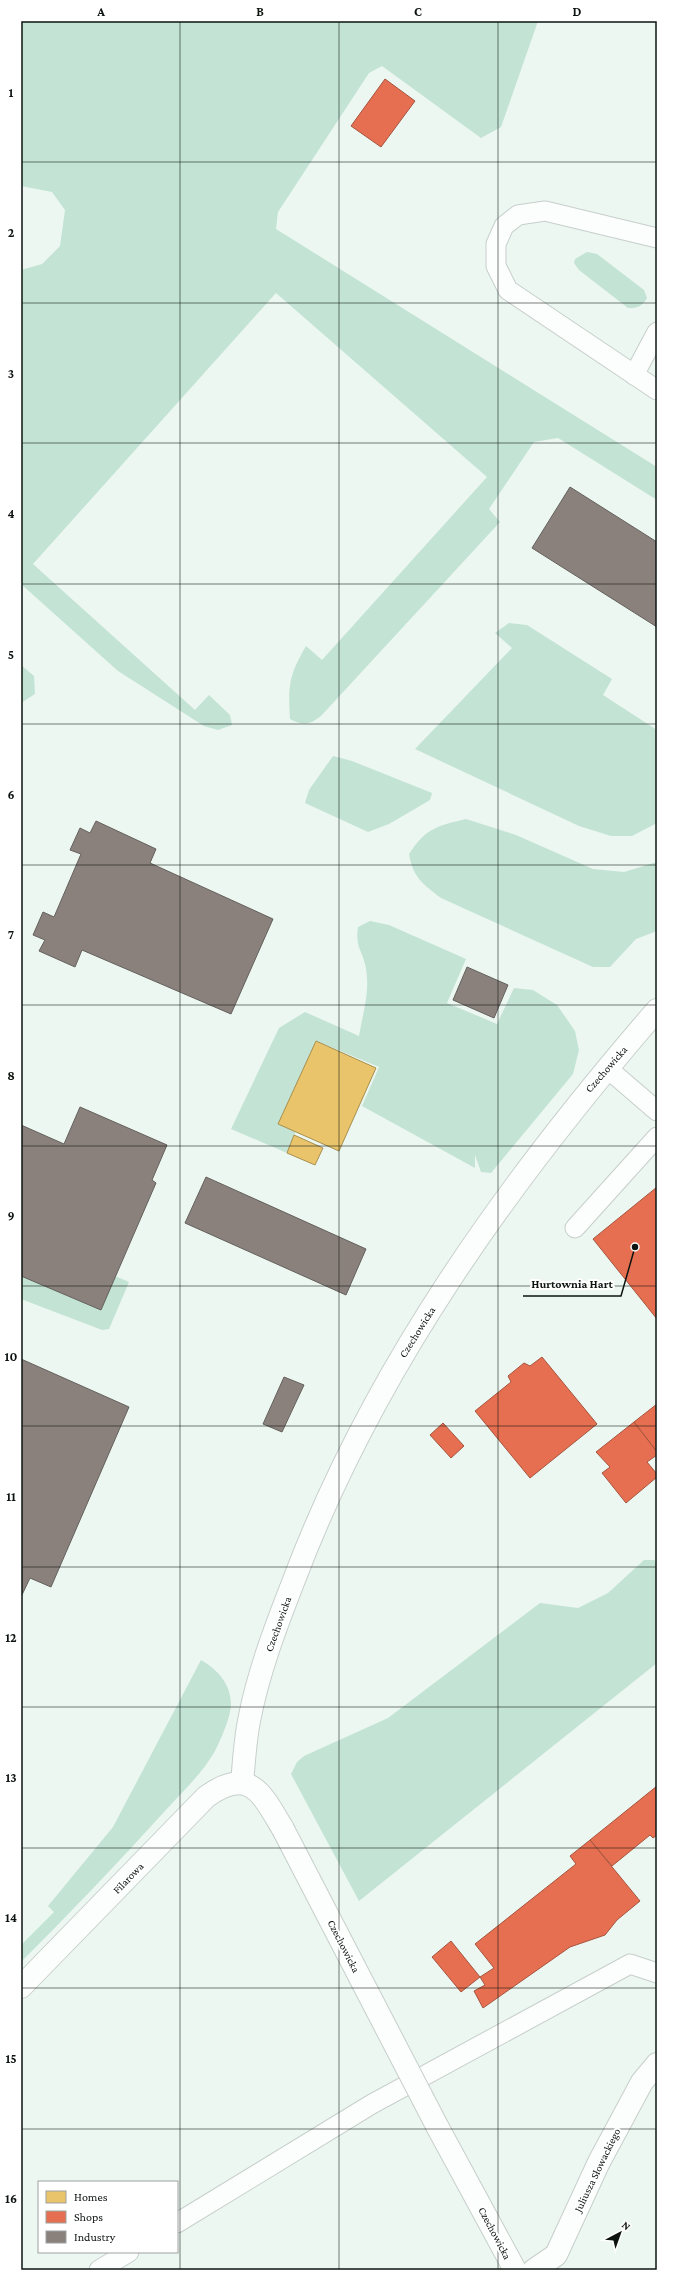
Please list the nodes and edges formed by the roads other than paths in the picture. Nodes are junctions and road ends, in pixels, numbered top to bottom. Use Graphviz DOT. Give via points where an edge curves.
graph roads {
  1 [pos="657,238"];
  2 [pos="657,332"];
  3 [pos="634,375"];
  4 [pos="657,390"];
  5 [pos="657,1010"];
  6 [pos="607,1068"];
  7 [pos="657,1111"];
  8 [pos="657,1137"];
  9 [pos="575,1228"];
  10 [pos="242,1783"];
  11 [pos="657,1973"];
  12 [pos="21,1987"];
  13 [pos="657,2064"];
  14 [pos="178,2222"];
  15 [pos="127,2253"];
  16 [pos="99,2270"];
  17 [pos="515,2270"];
  18 [pos="534,2270"];
  1 -- 3 [label="lane" via="545,211 518,215 504,226 496,244 496,266 508,290"];
  2 -- 3 [label="lane"];
  3 -- 4 [label="lane"];
  5 -- 6 [label="street, Czechowicka"];
  6 -- 7 [label="lane"];
  6 -- 10 [label="street, Czechowicka" via="583,1096 474,1244 409,1345 364,1424 312,1533 274,1633 249,1720"];
  8 -- 9 [label="lane"];
  10 -- 12 [label="street, Filarowa" via="220,1787 206,1797"];
  10 -- 17 [label="street, Czechowicka, bridge" via="261,1794 283,1830"];
  11 -- 14 [label="lane" via="630,1964 372,2104"];
  13 -- 18 [label="street, Juliusza Słowackiego" via="642,2082 599,2162 556,2255"];
  15 -- 16 [label="lane"];
}
